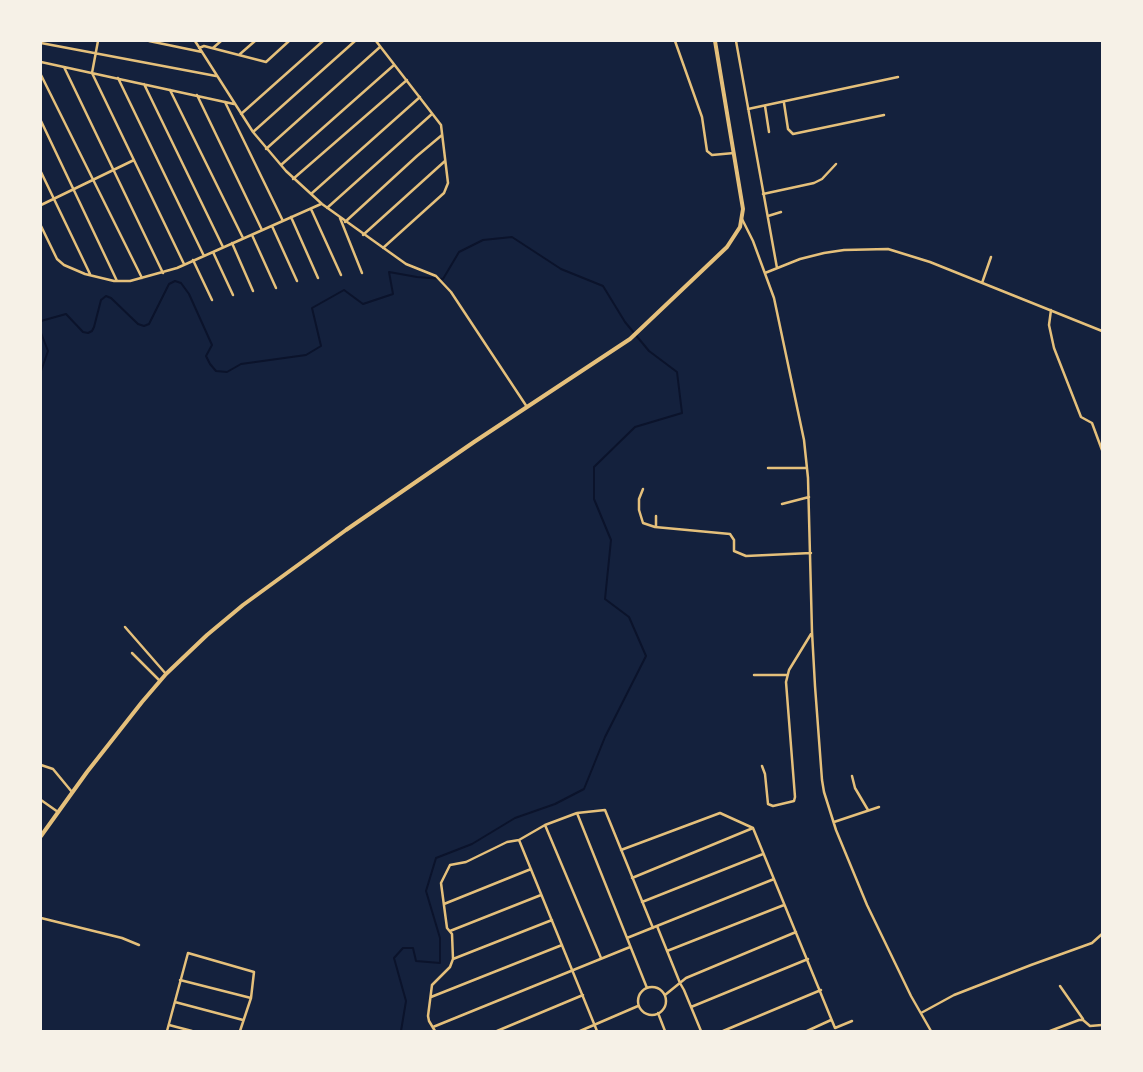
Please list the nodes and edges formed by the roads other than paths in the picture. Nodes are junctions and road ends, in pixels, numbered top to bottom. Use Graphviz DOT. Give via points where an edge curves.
graph roads {
  1 [pos="98,41"];
  2 [pos="149,41"];
  3 [pos="195,41"];
  4 [pos="221,41"];
  5 [pos="255,41"];
  6 [pos="289,41"];
  7 [pos="323,41"];
  8 [pos="355,41"];
  9 [pos="376,41"];
  10 [pos="675,41"];
  11 [pos="716,41"];
  12 [pos="736,41"];
  13 [pos="41,42"];
  14 [pos="380,47"];
  15 [pos="199,48"];
  16 [pos="213,48"];
  17 [pos="202,52"];
  18 [pos="96,53"];
  19 [pos="240,54"];
  20 [pos="41,62"];
  21 [pos="394,65"];
  22 [pos="64,67"];
  23 [pos="92,73"];
  24 [pos="41,75"];
  25 [pos="216,76"];
  26 [pos="898,77"];
  27 [pos="118,78"];
  28 [pos="407,80"];
  29 [pos="144,84"];
  30 [pos="170,90"];
  31 [pos="197,96"];
  32 [pos="420,97"];
  33 [pos="225,102"];
  34 [pos="784,102"];
  35 [pos="234,104"];
  36 [pos="765,106"];
  37 [pos="748,109"];
  38 [pos="241,114"];
  39 [pos="433,114"];
  40 [pos="884,115"];
  41 [pos="41,122"];
  42 [pos="253,132"];
  43 [pos="770,132"];
  44 [pos="442,135"];
  45 [pos="266,149"];
  46 [pos="735,153"];
  47 [pos="134,160"];
  48 [pos="445,160"];
  49 [pos="836,164"];
  50 [pos="280,166"];
  51 [pos="114,170"];
  52 [pos="41,172"];
  53 [pos="294,179"];
  54 [pos="93,180"];
  55 [pos="74,189"];
  56 [pos="311,194"];
  57 [pos="763,194"];
  58 [pos="54,199"];
  59 [pos="322,204"];
  60 [pos="41,205"];
  61 [pos="327,208"];
  62 [pos="311,209"];
  63 [pos="781,212"];
  64 [pos="768,216"];
  65 [pos="339,217"];
  66 [pos="291,218"];
  67 [pos="742,218"];
  68 [pos="283,221"];
  69 [pos="346,222"];
  70 [pos="41,226"];
  71 [pos="272,226"];
  72 [pos="262,230"];
  73 [pos="363,234"];
  74 [pos="252,235"];
  75 [pos="243,238"];
  76 [pos="232,244"];
  77 [pos="223,248"];
  78 [pos="382,248"];
  79 [pos="213,252"];
  80 [pos="204,256"];
  81 [pos="990,257"];
  82 [pos="194,260"];
  83 [pos="184,264"];
  84 [pos="777,268"];
  85 [pos="163,273"];
  86 [pos="362,273"];
  87 [pos="765,273"];
  88 [pos="90,275"];
  89 [pos="341,275"];
  90 [pos="142,278"];
  91 [pos="318,278"];
  92 [pos="117,282"];
  93 [pos="297,282"];
  94 [pos="982,283"];
  95 [pos="276,288"];
  96 [pos="254,291"];
  97 [pos="233,295"];
  98 [pos="212,300"];
  99 [pos="1051,310"];
  100 [pos="1102,331"];
  101 [pos="528,407"];
  102 [pos="1102,450"];
  103 [pos="768,468"];
  104 [pos="807,468"];
  105 [pos="643,490"];
  106 [pos="809,497"];
  107 [pos="782,504"];
  108 [pos="656,516"];
  109 [pos="656,527"];
  110 [pos="811,554"];
  111 [pos="125,627"];
  112 [pos="812,632"];
  113 [pos="132,653"];
  114 [pos="166,674"];
  115 [pos="754,675"];
  116 [pos="787,675"];
  117 [pos="160,681"];
  118 [pos="41,765"];
  119 [pos="762,766"];
  120 [pos="852,776"];
  121 [pos="72,792"];
  122 [pos="41,800"];
  123 [pos="879,807"];
  124 [pos="868,810"];
  125 [pos="58,812"];
  126 [pos="577,813"];
  127 [pos="834,822"];
  128 [pos="545,825"];
  129 [pos="753,828"];
  130 [pos="41,836"];
  131 [pos="518,840"];
  132 [pos="621,850"];
  133 [pos="764,854"];
  134 [pos="531,869"];
  135 [pos="632,878"];
  136 [pos="774,879"];
  137 [pos="541,895"];
  138 [pos="642,902"];
  139 [pos="444,904"];
  140 [pos="785,904"];
  141 [pos="41,918"];
  142 [pos="552,920"];
  143 [pos="657,926"];
  144 [pos="653,928"];
  145 [pos="450,932"];
  146 [pos="796,932"];
  147 [pos="1102,934"];
  148 [pos="627,938"];
  149 [pos="139,945"];
  150 [pos="562,945"];
  151 [pos="630,947"];
  152 [pos="667,951"];
  153 [pos="602,958"];
  154 [pos="453,959"];
  155 [pos="808,960"];
  156 [pos="572,970"];
  157 [pos="180,980"];
  158 [pos="680,983"];
  159 [pos="1060,986"];
  160 [pos="648,988"];
  161 [pos="821,990"];
  162 [pos="583,995"];
  163 [pos="665,995"];
  164 [pos="431,997"];
  165 [pos="251,998"];
  166 [pos="175,1002"];
  167 [pos="639,1006"];
  168 [pos="691,1007"];
  169 [pos="921,1013"];
  170 [pos="658,1014"];
  171 [pos="243,1020"];
  172 [pos="832,1020"];
  173 [pos="1083,1020"];
  174 [pos="852,1021"];
  175 [pos="595,1024"];
  176 [pos="1102,1024"];
  177 [pos="169,1025"];
  178 [pos="1090,1026"];
  179 [pos="433,1027"];
  180 [pos="168,1031"];
  181 [pos="192,1031"];
  182 [pos="240,1031"];
  183 [pos="435,1031"];
  184 [pos="497,1031"];
  185 [pos="580,1031"];
  186 [pos="598,1031"];
  187 [pos="665,1031"];
  188 [pos="701,1031"];
  189 [pos="723,1031"];
  190 [pos="807,1031"];
  191 [pos="931,1031"];
  192 [pos="1050,1031"];
  193 [pos="1093,1031"];
  1 -- 18 [label="street"];
  2 -- 17 [label="street"];
  3 -- 15 [label="street"];
  4 -- 16 [label="street"];
  5 -- 19 [label="street"];
  6 -- 19 [label="street" via="266,62"];
  7 -- 38 [label="street"];
  8 -- 42 [label="street"];
  9 -- 14 [label="street"];
  10 -- 46 [label="street" via="702,117 707,150 712,155"];
  11 -- 46 [label="street"];
  12 -- 37 [label="street"];
  13 -- 18 [label="street"];
  14 -- 21 [label="street"];
  14 -- 45 [label="street"];
  15 -- 16 [label="street"];
  15 -- 17 [label="street"];
  16 -- 19 [label="street"];
  17 -- 25 [label="street"];
  18 -- 23 [label="street"];
  18 -- 25 [label="street"];
  20 -- 22 [label="street"];
  21 -- 28 [label="street"];
  21 -- 50 [label="street"];
  22 -- 23 [label="street"];
  22 -- 51 [label="street"];
  23 -- 27 [label="street"];
  23 -- 47 [label="street"];
  24 -- 54 [label="street"];
  25 -- 35 [label="street"];
  26 -- 34 [label="street"];
  27 -- 29 [label="street"];
  27 -- 80 [label="street"];
  28 -- 32 [label="street"];
  28 -- 53 [label="street"];
  29 -- 30 [label="street"];
  29 -- 77 [label="street"];
  30 -- 31 [label="street"];
  30 -- 75 [label="street"];
  31 -- 33 [label="street"];
  31 -- 72 [label="street"];
  32 -- 39 [label="street"];
  32 -- 56 [label="street"];
  33 -- 35 [label="street"];
  33 -- 68 [label="street"];
  34 -- 36 [label="street"];
  34 -- 40 [label="street" via="788,129 793,134"];
  35 -- 38 [label="street"];
  36 -- 37 [label="street"];
  36 -- 43 [label="street"];
  37 -- 57 [label="street"];
  38 -- 42 [label="street"];
  39 -- 44 [label="street" via="441,125"];
  39 -- 61 [label="street"];
  41 -- 55 [label="street"];
  42 -- 45 [label="street"];
  44 -- 48 [label="street"];
  44 -- 69 [label="street"];
  45 -- 50 [label="street"];
  46 -- 67 [label="street"];
  47 -- 51 [label="street"];
  47 -- 83 [label="street"];
  48 -- 73 [label="street"];
  48 -- 78 [label="street" via="448,183 444,193"];
  49 -- 57 [label="street" via="814,183"];
  50 -- 53 [label="street"];
  51 -- 54 [label="street"];
  51 -- 85 [label="street"];
  52 -- 58 [label="street"];
  53 -- 56 [label="street"];
  54 -- 55 [label="street"];
  54 -- 90 [label="street"];
  55 -- 58 [label="street"];
  55 -- 92 [label="street"];
  56 -- 59 [label="street"];
  57 -- 64 [label="street"];
  58 -- 60 [label="street"];
  58 -- 88 [label="street"];
  59 -- 61 [label="street"];
  59 -- 62 [label="street"];
  61 -- 65 [label="street"];
  62 -- 66 [label="street"];
  62 -- 89 [label="street"];
  63 -- 64 [label="street"];
  64 -- 84 [label="street"];
  65 -- 69 [label="street"];
  65 -- 86 [label="street"];
  66 -- 68 [label="street"];
  66 -- 91 [label="street"];
  67 -- 87 [label="street"];
  67 -- 101 [label="street" via="727,247 630,339"];
  68 -- 71 [label="street"];
  69 -- 73 [label="street"];
  70 -- 88 [label="street" via="57,259 71,269"];
  71 -- 72 [label="street"];
  71 -- 93 [label="street"];
  72 -- 74 [label="street"];
  73 -- 78 [label="street"];
  74 -- 75 [label="street"];
  74 -- 95 [label="street"];
  75 -- 76 [label="street"];
  76 -- 77 [label="street"];
  76 -- 96 [label="street"];
  77 -- 79 [label="street"];
  78 -- 101 [label="street" via="406,264 436,276 451,292"];
  79 -- 80 [label="street"];
  79 -- 97 [label="street"];
  80 -- 82 [label="street"];
  81 -- 94 [label="street"];
  82 -- 83 [label="street"];
  82 -- 98 [label="street"];
  83 -- 85 [label="street"];
  84 -- 87 [label="street"];
  84 -- 94 [label="street" via="824,253 888,249"];
  85 -- 90 [label="street"];
  87 -- 104 [label="street" via="781,327"];
  88 -- 92 [label="street"];
  90 -- 92 [label="street"];
  94 -- 99 [label="street"];
  99 -- 100 [label="street"];
  99 -- 102 [label="street" via="1049,325 1054,348 1081,417 1092,423"];
  101 -- 114 [label="street" via="346,530 243,605"];
  103 -- 104 [label="street"];
  104 -- 106 [label="street"];
  105 -- 109 [label="street" via="639,499 641,520"];
  106 -- 107 [label="street"];
  106 -- 110 [label="street"];
  108 -- 109 [label="street"];
  109 -- 110 [label="street" via="730,534 734,540 734,551 746,556"];
  110 -- 112 [label="street"];
  111 -- 114 [label="street"];
  112 -- 116 [label="street"];
  112 -- 127 [label="street" via="822,780"];
  113 -- 117 [label="street"];
  114 -- 117 [label="street"];
  115 -- 116 [label="street"];
  116 -- 119 [label="street" via="794,802 768,804"];
  117 -- 121 [label="street"];
  118 -- 121 [label="street" via="53,768"];
  120 -- 124 [label="street"];
  121 -- 125 [label="street"];
  122 -- 125 [label="street"];
  123 -- 124 [label="street"];
  124 -- 127 [label="street"];
  125 -- 130 [label="street"];
  126 -- 128 [label="street"];
  126 -- 132 [label="street" via="605,810"];
  126 -- 148 [label="street"];
  127 -- 169 [label="street" via="878,930"];
  128 -- 131 [label="street"];
  128 -- 153 [label="street"];
  129 -- 132 [label="street" via="720,813"];
  129 -- 133 [label="street"];
  129 -- 135 [label="street"];
  131 -- 134 [label="street"];
  131 -- 139 [label="street" via="466,862 450,865 441,883"];
  132 -- 135 [label="street"];
  133 -- 136 [label="street"];
  133 -- 138 [label="street"];
  134 -- 137 [label="street"];
  134 -- 139 [label="street"];
  135 -- 138 [label="street"];
  136 -- 140 [label="street"];
  136 -- 143 [label="street"];
  137 -- 142 [label="street"];
  137 -- 145 [label="street"];
  138 -- 144 [label="street"];
  139 -- 145 [label="street"];
  140 -- 146 [label="street"];
  140 -- 152 [label="street"];
  141 -- 149 [label="street" via="116,936"];
  142 -- 150 [label="street"];
  142 -- 154 [label="street"];
  143 -- 144 [label="street"];
  143 -- 152 [label="street"];
  144 -- 148 [label="street"];
  145 -- 154 [label="street"];
  146 -- 155 [label="street"];
  146 -- 158 [label="street"];
  147 -- 169 [label="street" via="1092,943 954,995"];
  148 -- 151 [label="street"];
  150 -- 156 [label="street"];
  150 -- 164 [label="street"];
  151 -- 153 [label="street"];
  151 -- 160 [label="street"];
  152 -- 158 [label="street"];
  153 -- 156 [label="street"];
  154 -- 164 [label="street" via="450,967 432,986"];
  155 -- 161 [label="street"];
  155 -- 168 [label="street"];
  156 -- 162 [label="street"];
  156 -- 179 [label="street"];
  157 -- 165 [label="street"];
  157 -- 165 [label="street" via="187,954 190,954 254,972"];
  157 -- 166 [label="street"];
  158 -- 163 [label="street"];
  158 -- 168 [label="street"];
  159 -- 173 [label="street"];
  160 -- 163 [label="street" via="659,989"];
  160 -- 167 [label="street" via="639,995"];
  161 -- 172 [label="street"];
  161 -- 189 [label="street"];
  162 -- 175 [label="street"];
  162 -- 184 [label="street"];
  163 -- 170 [label="street" via="666,1004"];
  164 -- 179 [label="street" via="428,1016"];
  165 -- 171 [label="street"];
  166 -- 171 [label="street"];
  166 -- 177 [label="street"];
  167 -- 170 [label="street" via="647,1014"];
  167 -- 175 [label="street"];
  168 -- 188 [label="street"];
  169 -- 191 [label="street"];
  170 -- 187 [label="street"];
  171 -- 182 [label="street"];
  172 -- 174 [label="street" via="835,1028"];
  172 -- 190 [label="street"];
  173 -- 178 [label="street"];
  173 -- 192 [label="street"];
  175 -- 185 [label="street"];
  175 -- 186 [label="street"];
  176 -- 178 [label="street"];
  177 -- 180 [label="street"];
  177 -- 181 [label="street"];
  178 -- 193 [label="street"];
  179 -- 183 [label="street"];
}
